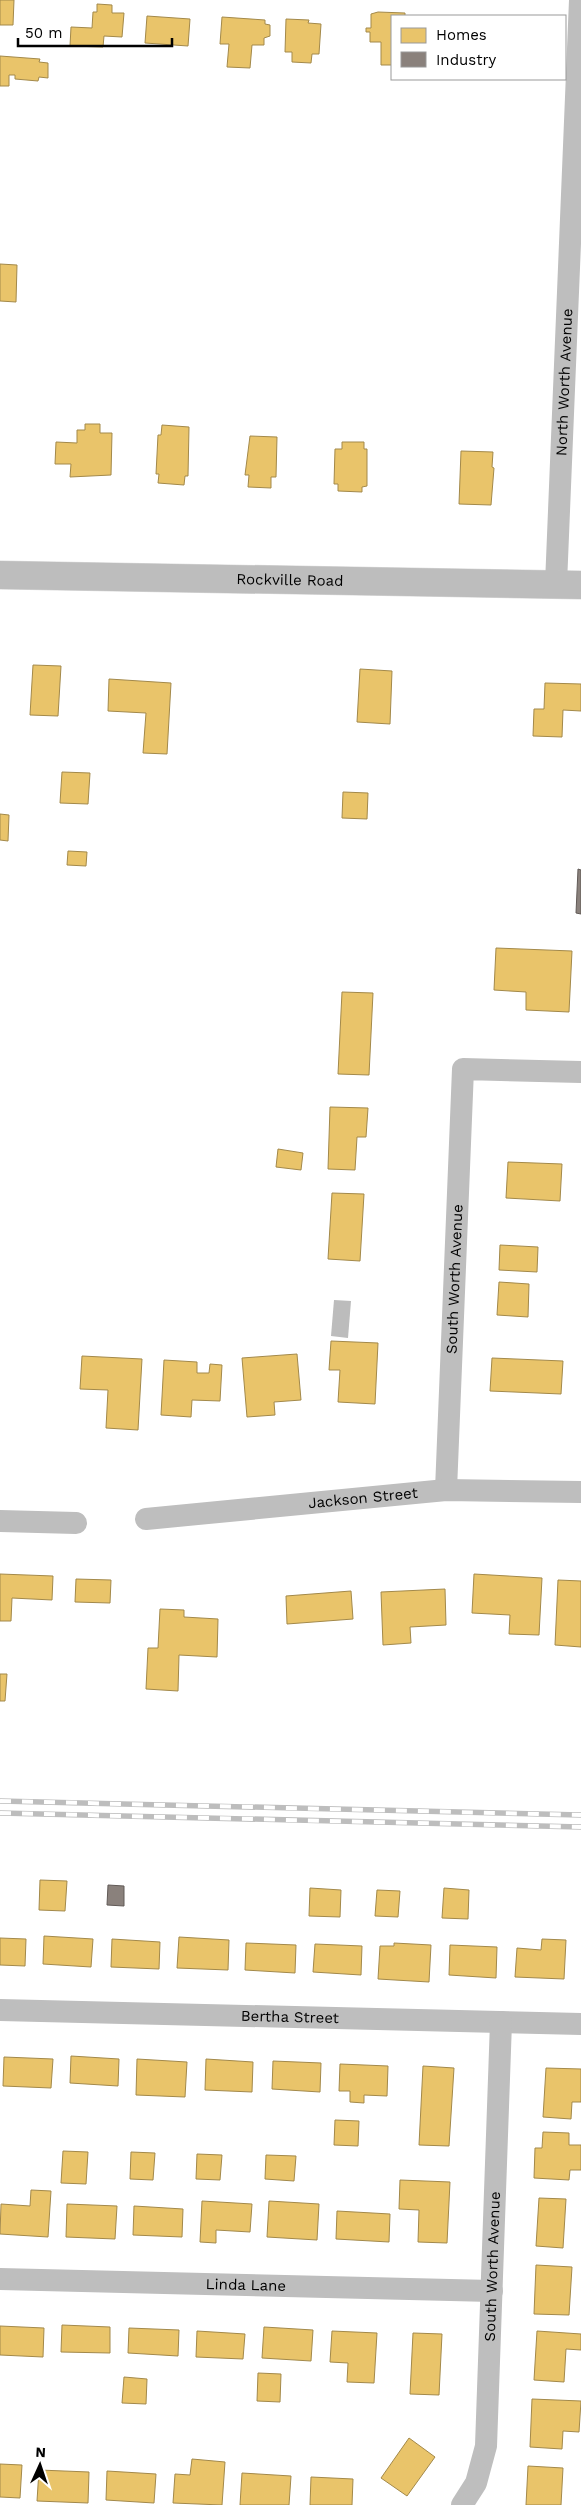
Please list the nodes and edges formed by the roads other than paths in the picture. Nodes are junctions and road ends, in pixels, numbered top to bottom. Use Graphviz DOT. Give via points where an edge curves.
graph roads {
  1 [pos="580,0"];
  2 [pos="0,574"];
  3 [pos="568,585"];
  4 [pos="581,1072"];
  5 [pos="446,1490"];
  6 [pos="581,1492"];
  7 [pos="146,1519"];
  8 [pos="0,1521"];
  9 [pos="76,1523"];
  10 [pos="0,2010"];
  11 [pos="501,2022"];
  12 [pos="581,2024"];
  13 [pos="0,2279"];
  14 [pos="492,2291"];
  15 [pos="462,2505"];
  1 -- 3 [label="street, North Worth Avenue"];
  2 -- 3 [label="main road, Rockville Road"];
  4 -- 5 [label="street, South Worth Avenue" via="463,1070"];
  5 -- 6 [label="street, Jackson Street"];
  5 -- 7 [label="street, Jackson Street"];
  8 -- 9 [label="street"];
  10 -- 11 [label="street, Bertha Street"];
  11 -- 12 [label="street, Bertha Street"];
  11 -- 14 [label="street, South Worth Avenue"];
  13 -- 14 [label="street, Linda Lane"];
  14 -- 15 [label="street, South Worth Avenue" via="486,2446 476,2483"];
}
